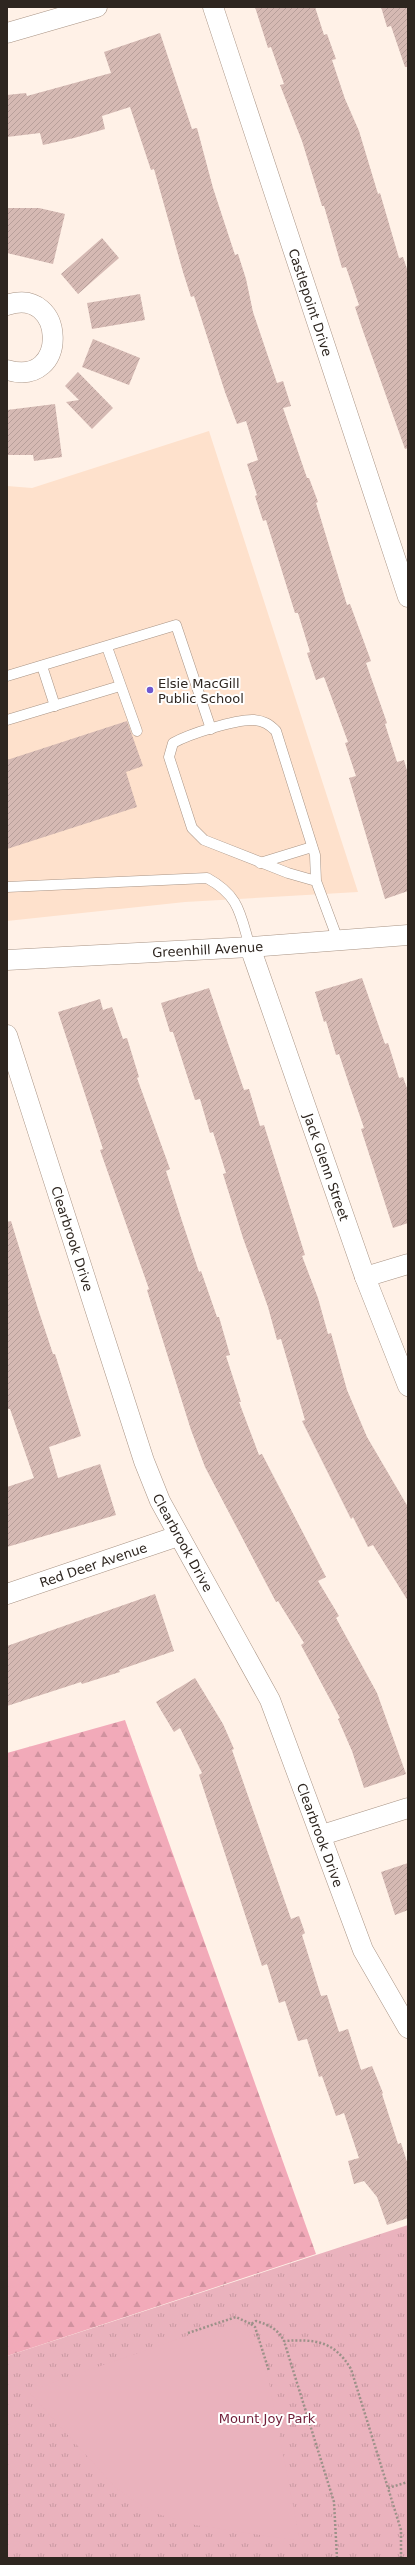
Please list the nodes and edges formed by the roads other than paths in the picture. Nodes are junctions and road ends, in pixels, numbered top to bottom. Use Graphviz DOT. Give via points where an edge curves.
graph roads {
  1 [pos="97,7"];
  2 [pos="213,7"];
  3 [pos="7,33"];
  4 [pos="7,305"];
  5 [pos="7,370"];
  6 [pos="408,597"];
  7 [pos="107,647"];
  8 [pos="42,666"];
  9 [pos="7,676"];
  10 [pos="120,686"];
  11 [pos="55,706"];
  12 [pos="7,720"];
  13 [pos="211,729"];
  14 [pos="138,731"];
  15 [pos="312,847"];
  16 [pos="260,863"];
  17 [pos="316,881"];
  18 [pos="7,887"];
  19 [pos="408,935"];
  20 [pos="338,940"];
  21 [pos="250,947"];
  22 [pos="7,960"];
  23 [pos="7,1036"];
  24 [pos="408,1264"];
  25 [pos="366,1277"];
  26 [pos="408,1386"];
  27 [pos="178,1536"];
  28 [pos="7,1594"];
  29 [pos="408,1808"];
  30 [pos="322,1835"];
  31 [pos="408,2028"];
  1 -- 3 [label="street"];
  2 -- 6 [label="street, Castlepoint Drive"];
  4 -- 5 [label="street" via="24,303 35,307 44,313 54,333 49,356 42,365 20,373"];
  7 -- 8 [label="lane"];
  7 -- 10 [label="lane"];
  7 -- 13 [label="lane" via="176,625"];
  8 -- 9 [label="lane"];
  8 -- 11 [label="lane"];
  10 -- 11 [label="lane"];
  10 -- 14 [label="lane"];
  11 -- 12 [label="lane"];
  13 -- 15 [label="lane" via="254,720 268,724 276,731"];
  13 -- 16 [label="lane" via="173,743 169,757 192,828 204,840"];
  15 -- 16 [label="lane"];
  15 -- 17 [label="lane"];
  16 -- 17 [label="lane"];
  17 -- 20 [label="lane"];
  18 -- 21 [label="lane" via="207,878 224,888 237,905"];
  19 -- 20 [label="street, Greenhill Avenue"];
  20 -- 21 [label="street, Greenhill Avenue"];
  21 -- 22 [label="street, Greenhill Avenue"];
  21 -- 25 [label="street, Jack Glenn Street"];
  23 -- 27 [label="street, Clearbrook Drive" via="144,1461"];
  24 -- 25 [label="street"];
  25 -- 26 [label="street, Jack Glenn Street"];
  27 -- 28 [label="street, Red Deer Avenue"];
  27 -- 30 [label="street, Clearbrook Drive" via="270,1700"];
  29 -- 30 [label="street"];
  30 -- 31 [label="street, Clearbrook Drive" via="363,1950"];
}
